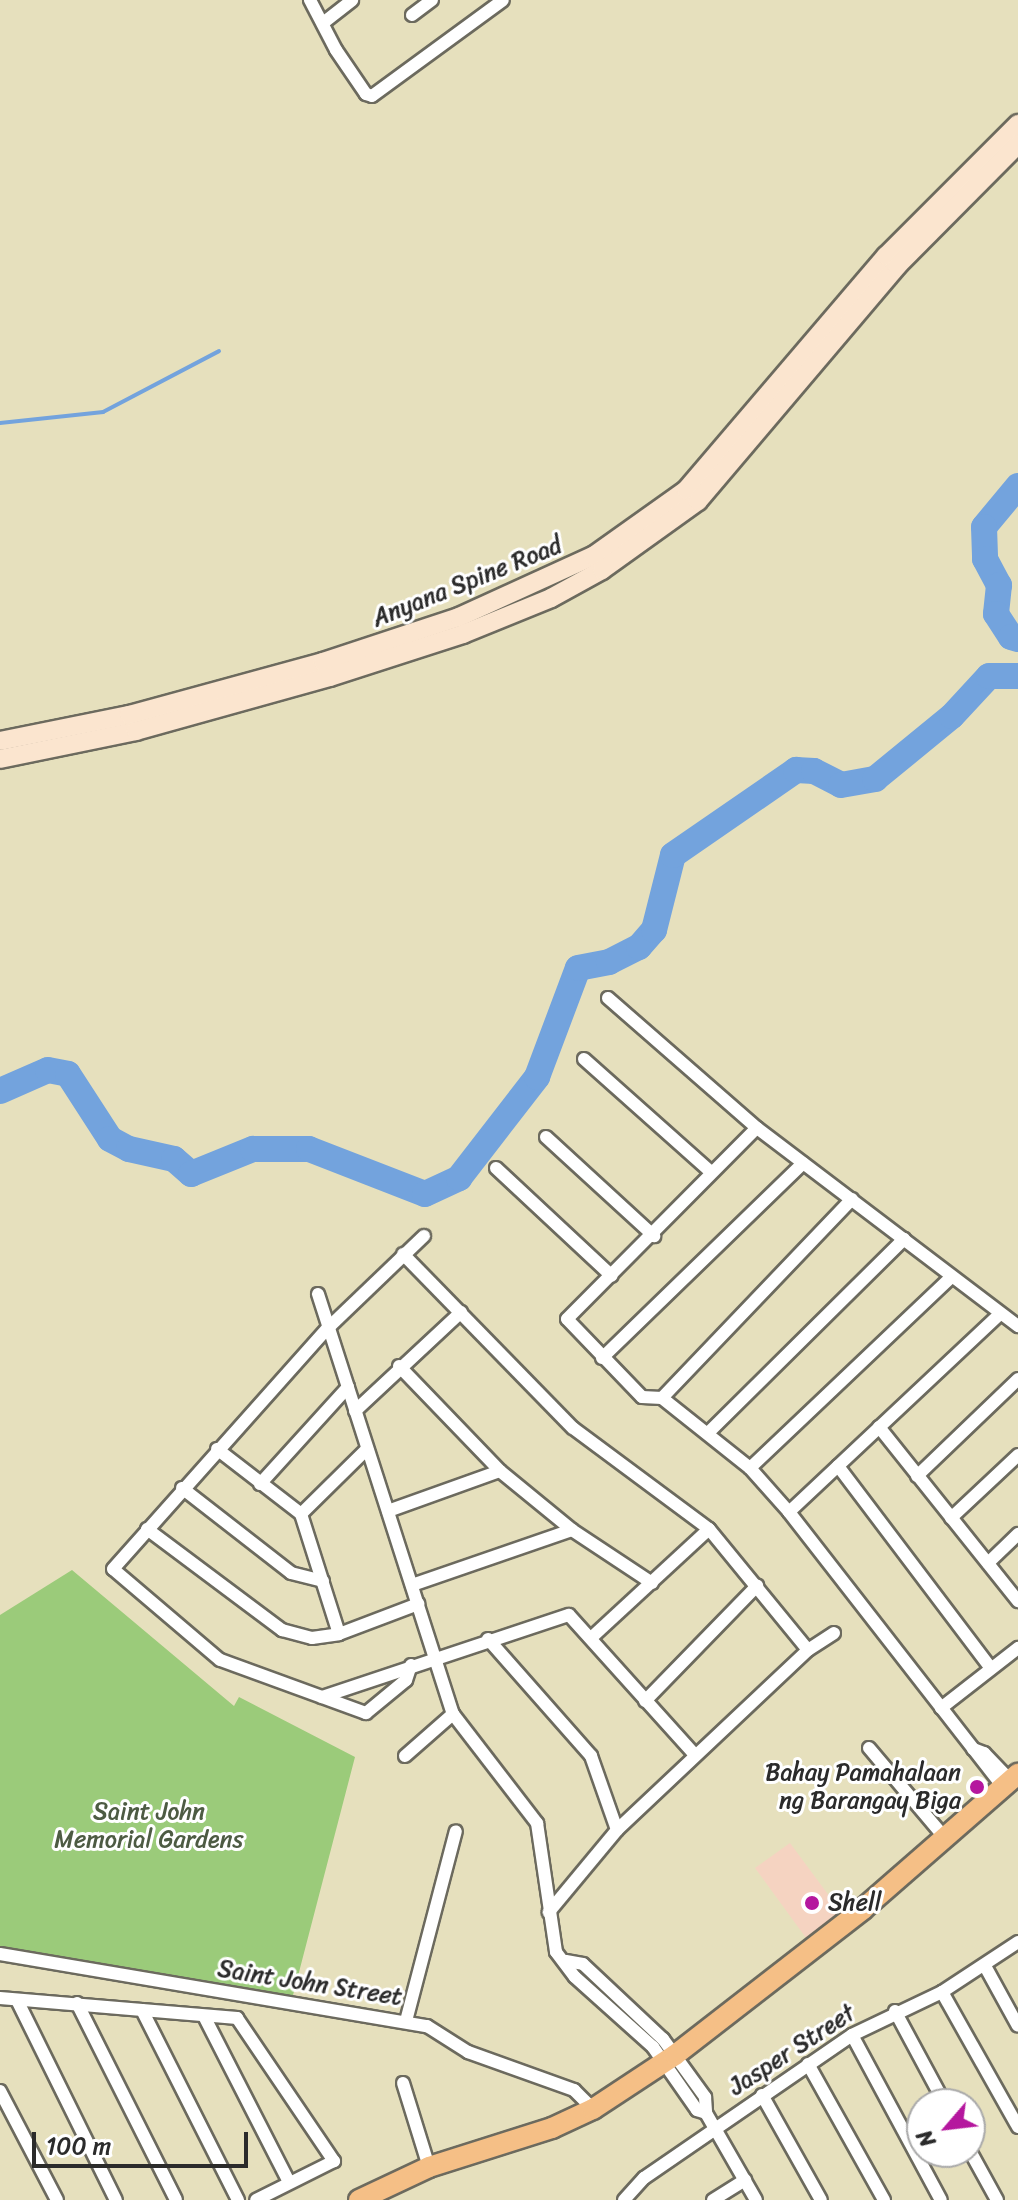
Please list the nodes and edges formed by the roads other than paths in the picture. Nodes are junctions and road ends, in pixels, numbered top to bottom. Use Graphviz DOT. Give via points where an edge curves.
graph roads {
  1 [pos="310,0"];
  2 [pos="352,0"];
  3 [pos="432,0"];
  4 [pos="475,0"];
  5 [pos="503,0"];
  6 [pos="483,12"];
  7 [pos="412,15"];
  8 [pos="323,23"];
  9 [pos="1018,124"];
  10 [pos="1018,144"];
  11 [pos="0,741"];
  12 [pos="0,759"];
  13 [pos="608,998"];
  14 [pos="584,1059"];
  15 [pos="757,1128"];
  16 [pos="546,1137"];
  17 [pos="803,1163"];
  18 [pos="496,1168"];
  19 [pos="711,1172"];
  20 [pos="852,1199"];
  21 [pos="424,1236"];
  22 [pos="654,1236"];
  23 [pos="904,1239"];
  24 [pos="403,1254"];
  25 [pos="612,1276"];
  26 [pos="951,1277"];
  27 [pos="318,1294"];
  28 [pos="461,1312"];
  29 [pos="999,1315"];
  30 [pos="1018,1326"];
  31 [pos="328,1328"];
  32 [pos="602,1358"];
  33 [pos="399,1366"];
  34 [pos="1018,1379"];
  35 [pos="348,1387"];
  36 [pos="662,1398"];
  37 [pos="355,1411"];
  38 [pos="879,1427"];
  39 [pos="708,1433"];
  40 [pos="217,1449"];
  41 [pos="367,1449"];
  42 [pos="1018,1455"];
  43 [pos="838,1466"];
  44 [pos="750,1468"];
  45 [pos="500,1471"];
  46 [pos="917,1476"];
  47 [pos="260,1484"];
  48 [pos="182,1488"];
  49 [pos="388,1511"];
  50 [pos="789,1512"];
  51 [pos="301,1514"];
  52 [pos="951,1518"];
  53 [pos="147,1529"];
  54 [pos="709,1529"];
  55 [pos="572,1530"];
  56 [pos="1018,1534"];
  57 [pos="988,1563"];
  58 [pos="323,1581"];
  59 [pos="652,1583"];
  60 [pos="412,1585"];
  61 [pos="757,1586"];
  62 [pos="1018,1601"];
  63 [pos="418,1604"];
  64 [pos="834,1633"];
  65 [pos="339,1634"];
  66 [pos="592,1637"];
  67 [pos="488,1639"];
  68 [pos="1018,1648"];
  69 [pos="808,1650"];
  70 [pos="434,1658"];
  71 [pos="411,1665"];
  72 [pos="991,1668"];
  73 [pos="322,1697"];
  74 [pos="645,1701"];
  75 [pos="941,1708"];
  76 [pos="453,1714"];
  77 [pos="869,1748"];
  78 [pos="695,1755"];
  79 [pos="405,1756"];
  80 [pos="1011,1781"];
  81 [pos="617,1830"];
  82 [pos="456,1831"];
  83 [pos="945,1838"];
  84 [pos="549,1912"];
  85 [pos="1018,1942"];
  86 [pos="0,1954"];
  87 [pos="985,1966"];
  88 [pos="942,1992"];
  89 [pos="0,1998"];
  90 [pos="17,2000"];
  91 [pos="77,2003"];
  92 [pos="142,2010"];
  93 [pos="895,2011"];
  94 [pos="204,2016"];
  95 [pos="406,2021"];
  96 [pos="1018,2026"];
  97 [pos="852,2035"];
  98 [pos="670,2058"];
  99 [pos="808,2064"];
  100 [pos="403,2083"];
  101 [pos="936,2088"];
  102 [pos="0,2091"];
  103 [pos="762,2095"];
  104 [pos="593,2109"];
  105 [pos="1018,2127"];
  106 [pos="715,2128"];
  107 [pos="429,2167"];
  108 [pos="979,2168"];
  109 [pos="745,2180"];
  110 [pos="289,2182"];
  111 [pos="57,2200"];
  112 [pos="116,2200"];
  113 [pos="176,2200"];
  114 [pos="238,2200"];
  115 [pos="256,2200"];
  116 [pos="359,2200"];
  117 [pos="624,2200"];
  118 [pos="713,2200"];
  119 [pos="756,2200"];
  120 [pos="821,2200"];
  121 [pos="884,2200"];
  122 [pos="941,2200"];
  123 [pos="997,2200"];
  1 -- 8 [label="street"];
  2 -- 8 [label="street"];
  3 -- 7 [label="street"];
  4 -- 6 [label="street"];
  5 -- 6 [label="street"];
  6 -- 8 [label="street" via="372,96 359,84"];
  9 -- 11 [label="main road, Anyana Spine Road" via="886,256 686,490 593,556 459,617 323,662 129,715"];
  10 -- 12 [label="main road, Anyana Spine Road" via="897,266 698,501 602,570 551,598 463,634 330,677 136,731"];
  13 -- 15 [label="street"];
  14 -- 19 [label="street"];
  15 -- 17 [label="street"];
  15 -- 19 [label="street"];
  16 -- 22 [label="street"];
  17 -- 20 [label="street"];
  17 -- 32 [label="street"];
  18 -- 25 [label="street"];
  19 -- 22 [label="street"];
  20 -- 23 [label="street"];
  20 -- 36 [label="street"];
  21 -- 24 [label="street"];
  22 -- 25 [label="street"];
  23 -- 26 [label="street"];
  23 -- 39 [label="street"];
  24 -- 28 [label="street"];
  24 -- 31 [label="street"];
  25 -- 32 [label="street" via="567,1319"];
  26 -- 29 [label="street"];
  26 -- 44 [label="street"];
  27 -- 31 [label="street"];
  28 -- 33 [label="street"];
  28 -- 54 [label="street" via="573,1428"];
  29 -- 30 [label="street"];
  29 -- 38 [label="street"];
  31 -- 35 [label="street"];
  31 -- 40 [label="street"];
  32 -- 36 [label="street" via="642,1397"];
  33 -- 37 [label="street"];
  33 -- 45 [label="street"];
  34 -- 46 [label="street"];
  35 -- 37 [label="street"];
  35 -- 47 [label="street"];
  36 -- 39 [label="street"];
  37 -- 41 [label="street"];
  38 -- 43 [label="street"];
  38 -- 46 [label="street"];
  39 -- 44 [label="street"];
  40 -- 47 [label="street"];
  40 -- 48 [label="street"];
  41 -- 49 [label="street"];
  41 -- 51 [label="street"];
  42 -- 52 [label="street"];
  43 -- 50 [label="street"];
  43 -- 72 [label="street"];
  44 -- 50 [label="street"];
  45 -- 49 [label="street"];
  45 -- 55 [label="street"];
  46 -- 52 [label="street"];
  47 -- 51 [label="street"];
  48 -- 53 [label="street"];
  48 -- 58 [label="street" via="291,1573"];
  49 -- 60 [label="street"];
  50 -- 75 [label="street"];
  51 -- 58 [label="street"];
  52 -- 57 [label="street"];
  53 -- 65 [label="street" via="282,1630 312,1638"];
  53 -- 73 [label="street" via="113,1569 220,1660"];
  54 -- 59 [label="street"];
  54 -- 61 [label="street"];
  55 -- 59 [label="street"];
  55 -- 60 [label="street"];
  56 -- 57 [label="street"];
  57 -- 62 [label="street"];
  58 -- 65 [label="street"];
  59 -- 66 [label="street"];
  60 -- 63 [label="street"];
  61 -- 69 [label="street"];
  61 -- 74 [label="street"];
  63 -- 65 [label="street"];
  63 -- 70 [label="street"];
  64 -- 69 [label="street"];
  66 -- 67 [label="street" via="569,1615"];
  66 -- 74 [label="street"];
  67 -- 70 [label="street"];
  67 -- 81 [label="street" via="591,1756"];
  68 -- 72 [label="street"];
  69 -- 78 [label="street"];
  70 -- 71 [label="street"];
  70 -- 76 [label="street"];
  71 -- 73 [label="street"];
  71 -- 73 [label="street" via="406,1680 366,1713"];
  72 -- 75 [label="street"];
  74 -- 78 [label="street"];
  75 -- 80 [label="street" via="973,1749 984,1753"];
  76 -- 79 [label="street"];
  76 -- 84 [label="street" via="533,1814"];
  77 -- 83 [label="street"];
  78 -- 81 [label="street"];
  80 -- 83 [label="main road"];
  81 -- 84 [label="street"];
  82 -- 95 [label="street"];
  83 -- 98 [label="main road" via="863,1909"];
  84 -- 98 [label="street" via="556,1952 566,1961 583,1964 617,1993"];
  85 -- 87 [label="street, Jasper Street"];
  86 -- 95 [label="street, Saint John Street"];
  87 -- 88 [label="street, Jasper Street"];
  87 -- 96 [label="street"];
  88 -- 93 [label="street, Jasper Street"];
  88 -- 105 [label="street"];
  89 -- 90 [label="street"];
  90 -- 91 [label="street"];
  90 -- 112 [label="street"];
  91 -- 92 [label="street"];
  91 -- 113 [label="street"];
  92 -- 94 [label="street"];
  92 -- 114 [label="street"];
  93 -- 97 [label="street, Jasper Street"];
  93 -- 101 [label="street"];
  94 -- 110 [label="street"];
  94 -- 110 [label="street" via="237,2018 334,2161"];
  95 -- 104 [label="street, Saint John Street" via="442,2033 488,2060 574,2090"];
  97 -- 99 [label="street, Jasper Street"];
  97 -- 122 [label="street"];
  98 -- 104 [label="main road"];
  98 -- 106 [label="street" via="709,2105 706,2113"];
  99 -- 103 [label="street, Jasper Street"];
  99 -- 121 [label="street"];
  100 -- 107 [label="street"];
  102 -- 111 [label="street"];
  103 -- 106 [label="street, Jasper Street"];
  103 -- 120 [label="street"];
  104 -- 107 [label="main road" via="552,2128"];
  106 -- 109 [label="street"];
  106 -- 117 [label="street, Jasper Street" via="644,2178"];
  107 -- 116 [label="main road"];
  108 -- 123 [label="street"];
  109 -- 118 [label="street"];
  109 -- 119 [label="street"];
  110 -- 115 [label="street"];
}
